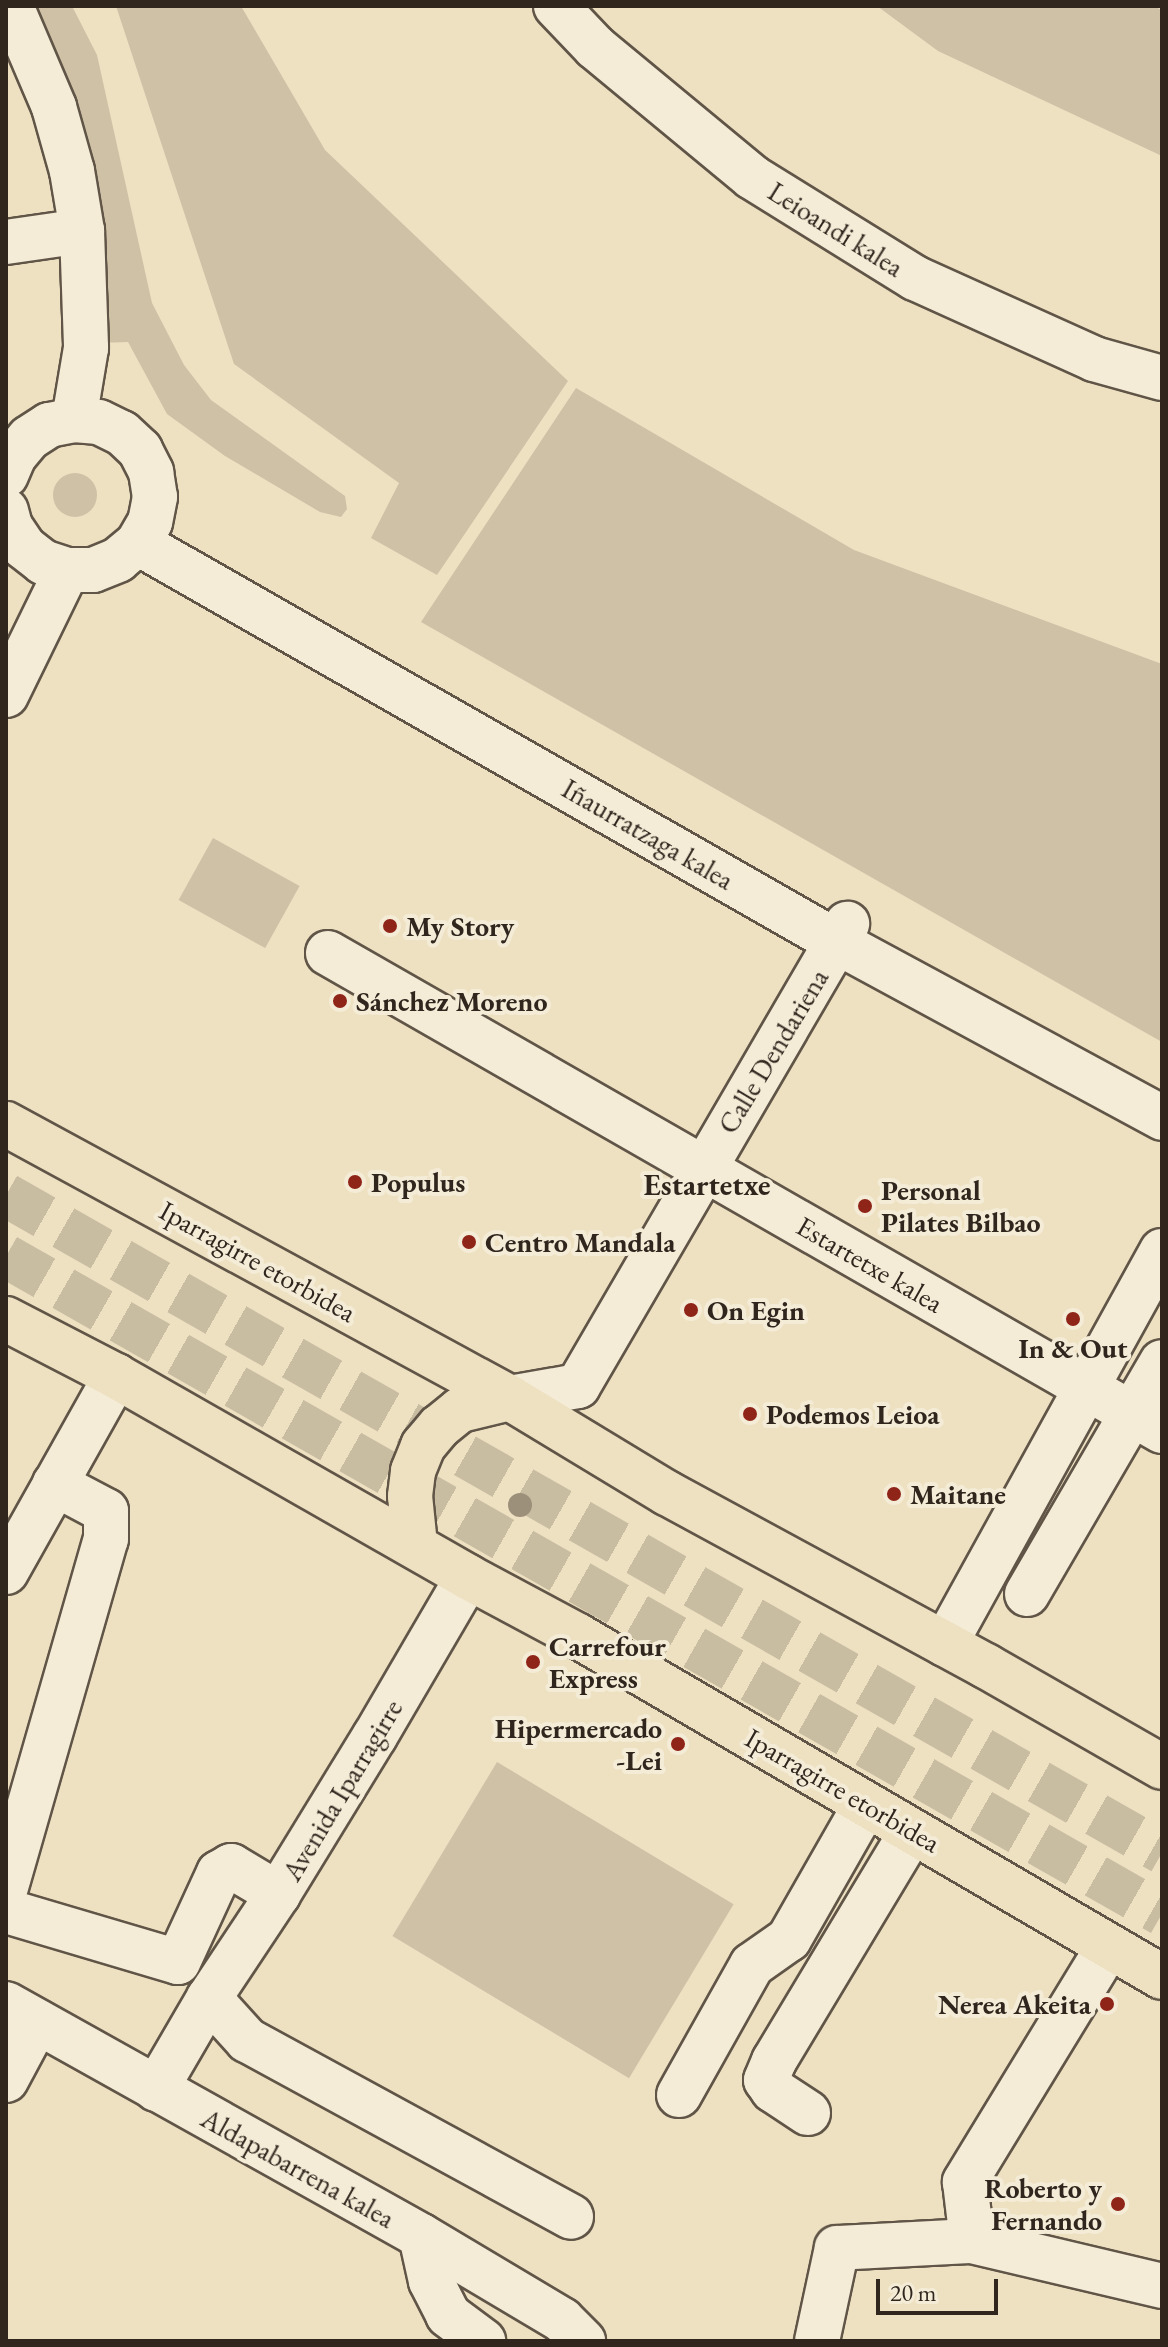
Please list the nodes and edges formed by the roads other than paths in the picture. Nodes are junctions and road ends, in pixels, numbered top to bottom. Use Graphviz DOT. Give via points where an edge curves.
graph roads {
  1 [pos="11,6"];
  2 [pos="556,6"];
  3 [pos="82,231"];
  4 [pos="6,242"];
  5 [pos="1162,378"];
  6 [pos="74,420"];
  7 [pos="6,475"];
  8 [pos="6,511"];
  9 [pos="138,543"];
  10 [pos="67,570"];
  11 [pos="6,695"];
  12 [pos="842,933"];
  13 [pos="328,953"];
  14 [pos="1162,1118"];
  15 [pos="6,1124"];
  16 [pos="704,1168"];
  17 [pos="1162,1251"];
  18 [pos="6,1319"];
  19 [pos="1162,1362"];
  20 [pos="116,1376"];
  21 [pos="578,1386"];
  22 [pos="1086,1388"];
  23 [pos="510,1398"];
  24 [pos="1147,1423"];
  25 [pos="598,1450"];
  26 [pos="55,1484"];
  27 [pos="415,1545"];
  28 [pos="6,1572"];
  29 [pos="468,1577"];
  30 [pos="1027,1594"];
  31 [pos="945,1644"];
  32 [pos="1162,1767"];
  33 [pos="866,1804"];
  34 [pos="912,1831"];
  35 [pos="6,1887"];
  36 [pos="278,1894"];
  37 [pos="6,1911"];
  38 [pos="1096,1967"];
  39 [pos="1162,1977"];
  40 [pos="209,1998"];
  41 [pos="22,2013"];
  42 [pos="6,2080"];
  43 [pos="156,2089"];
  44 [pos="679,2095"];
  45 [pos="808,2113"];
  46 [pos="571,2217"];
  47 [pos="421,2236"];
  48 [pos="972,2241"];
  49 [pos="1162,2286"];
  50 [pos="483,2341"];
  51 [pos="583,2341"];
  52 [pos="817,2341"];
  1 -- 3 [label="street" via="54,107"];
  2 -- 5 [label="street, Leioandi kalea" via="595,47 752,177 915,278 1094,359"];
  3 -- 4 [label="street"];
  3 -- 6 [label="street" via="86,348"];
  6 -- 7 [label="street" via="49,425 29,438"];
  6 -- 9 [label="street" via="99,422 140,450 155,497"];
  8 -- 10 [label="street" via="24,547 43,562"];
  9 -- 10 [label="street" via="118,560 93,570"];
  9 -- 12 [label="street, Iñaurratzaga kalea"];
  10 -- 11 [label="street"];
  12 -- 14 [label="street, Iñaurratzaga kalea"];
  12 -- 16 [label="street, Calle Dendariena"];
  13 -- 16 [label="street, Estartetxe kalea"];
  15 -- 23 [label="main road, Iparragirre etorbidea"];
  16 -- 21 [label="street, Calle Dendariena"];
  16 -- 22 [label="street, Estartetxe kalea"];
  17 -- 22 [label="street"];
  18 -- 20 [label="main road"];
  19 -- 24 [label="street"];
  20 -- 26 [label="street"];
  20 -- 27 [label="main road"];
  21 -- 23 [label="street"];
  21 -- 25 [label="street"];
  22 -- 24 [label="street, Estartetxe kalea"];
  22 -- 31 [label="street"];
  23 -- 25 [label="main road, Iparragirre etorbidea"];
  23 -- 27 [label="main road" via="460,1410 423,1446 410,1496"];
  24 -- 30 [label="street"];
  25 -- 31 [label="main road"];
  26 -- 28 [label="street"];
  26 -- 35 [label="street" via="106,1511 106,1539"];
  27 -- 29 [label="main road, Iparragirre etorbidea"];
  29 -- 33 [label="main road, Iparragirre etorbidea"];
  29 -- 36 [label="street, Avenida Iparragirre"];
  31 -- 32 [label="main road"];
  33 -- 34 [label="main road, Iparragirre etorbidea"];
  33 -- 44 [label="street" via="789,1939 752,1965"];
  34 -- 39 [label="main road, Iparragirre etorbidea"];
  34 -- 45 [label="street" via="766,2080"];
  36 -- 37 [label="street" via="231,1866 219,1873 178,1962"];
  36 -- 40 [label="street, Avenida Iparragirre"];
  38 -- 48 [label="street" via="965,2182"];
  40 -- 43 [label="street, Avenida Iparragirre"];
  40 -- 46 [label="street" via="247,2040"];
  41 -- 42 [label="street"];
  41 -- 43 [label="street, Aldapabarrena kalea"];
  43 -- 47 [label="street, Aldapabarrena kalea"];
  47 -- 50 [label="street" via="431,2281 448,2315"];
  47 -- 51 [label="street, Aldapabarrena kalea" via="562,2320"];
  48 -- 49 [label="street"];
  48 -- 52 [label="street" via="837,2248"];
}
